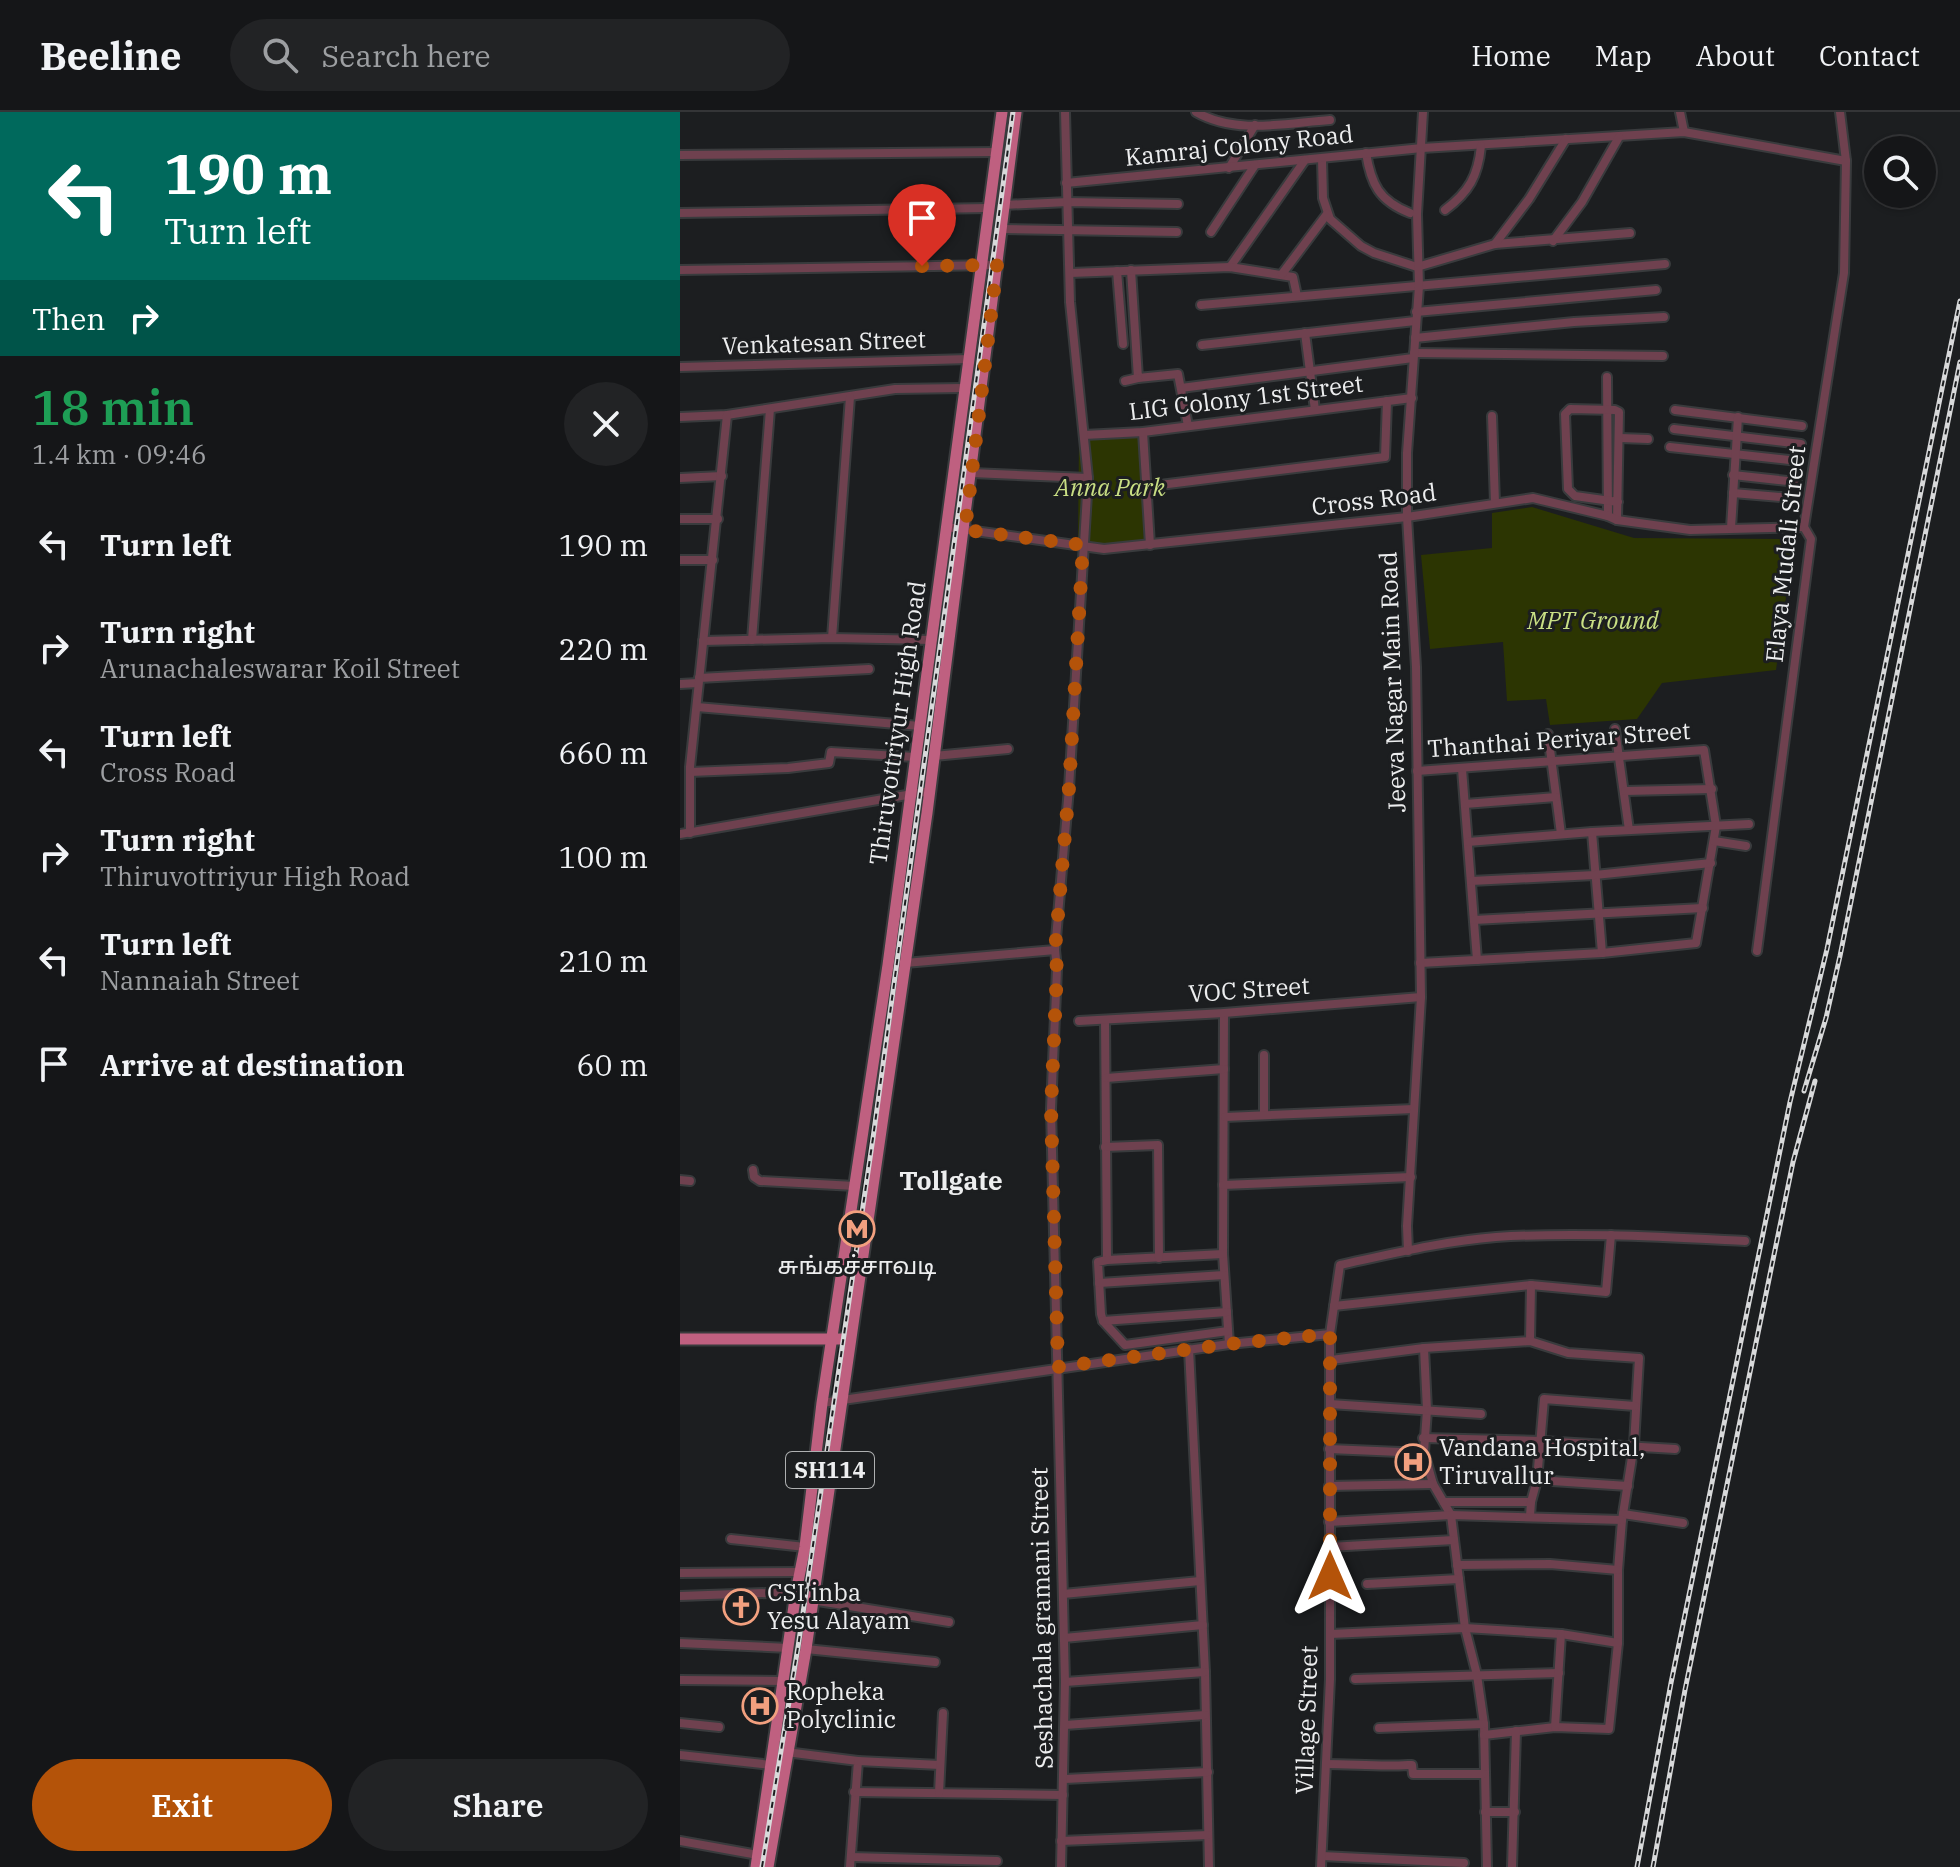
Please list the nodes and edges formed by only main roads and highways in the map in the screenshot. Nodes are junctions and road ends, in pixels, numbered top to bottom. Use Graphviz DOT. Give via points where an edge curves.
graph roads {
  1 [pos="1002,112"];
  2 [pos="1016,112"];
  3 [pos="680,1339"];
  4 [pos="832,1339"];
  5 [pos="850,1339"];
  6 [pos="757,1861"];
  7 [pos="768,1867"];
  1 -- 4 [label="main road, Thiruvottriyur High Road"];
  2 -- 5 [label="main road, Thiruvottriyur High Road" via="930,791"];
  3 -- 4 [label="main road"];
  4 -- 5 [label="main road"];
  4 -- 6 [label="main road, SH114"];
  5 -- 7 [label="main road, SH114" via="806,1649"];
}
